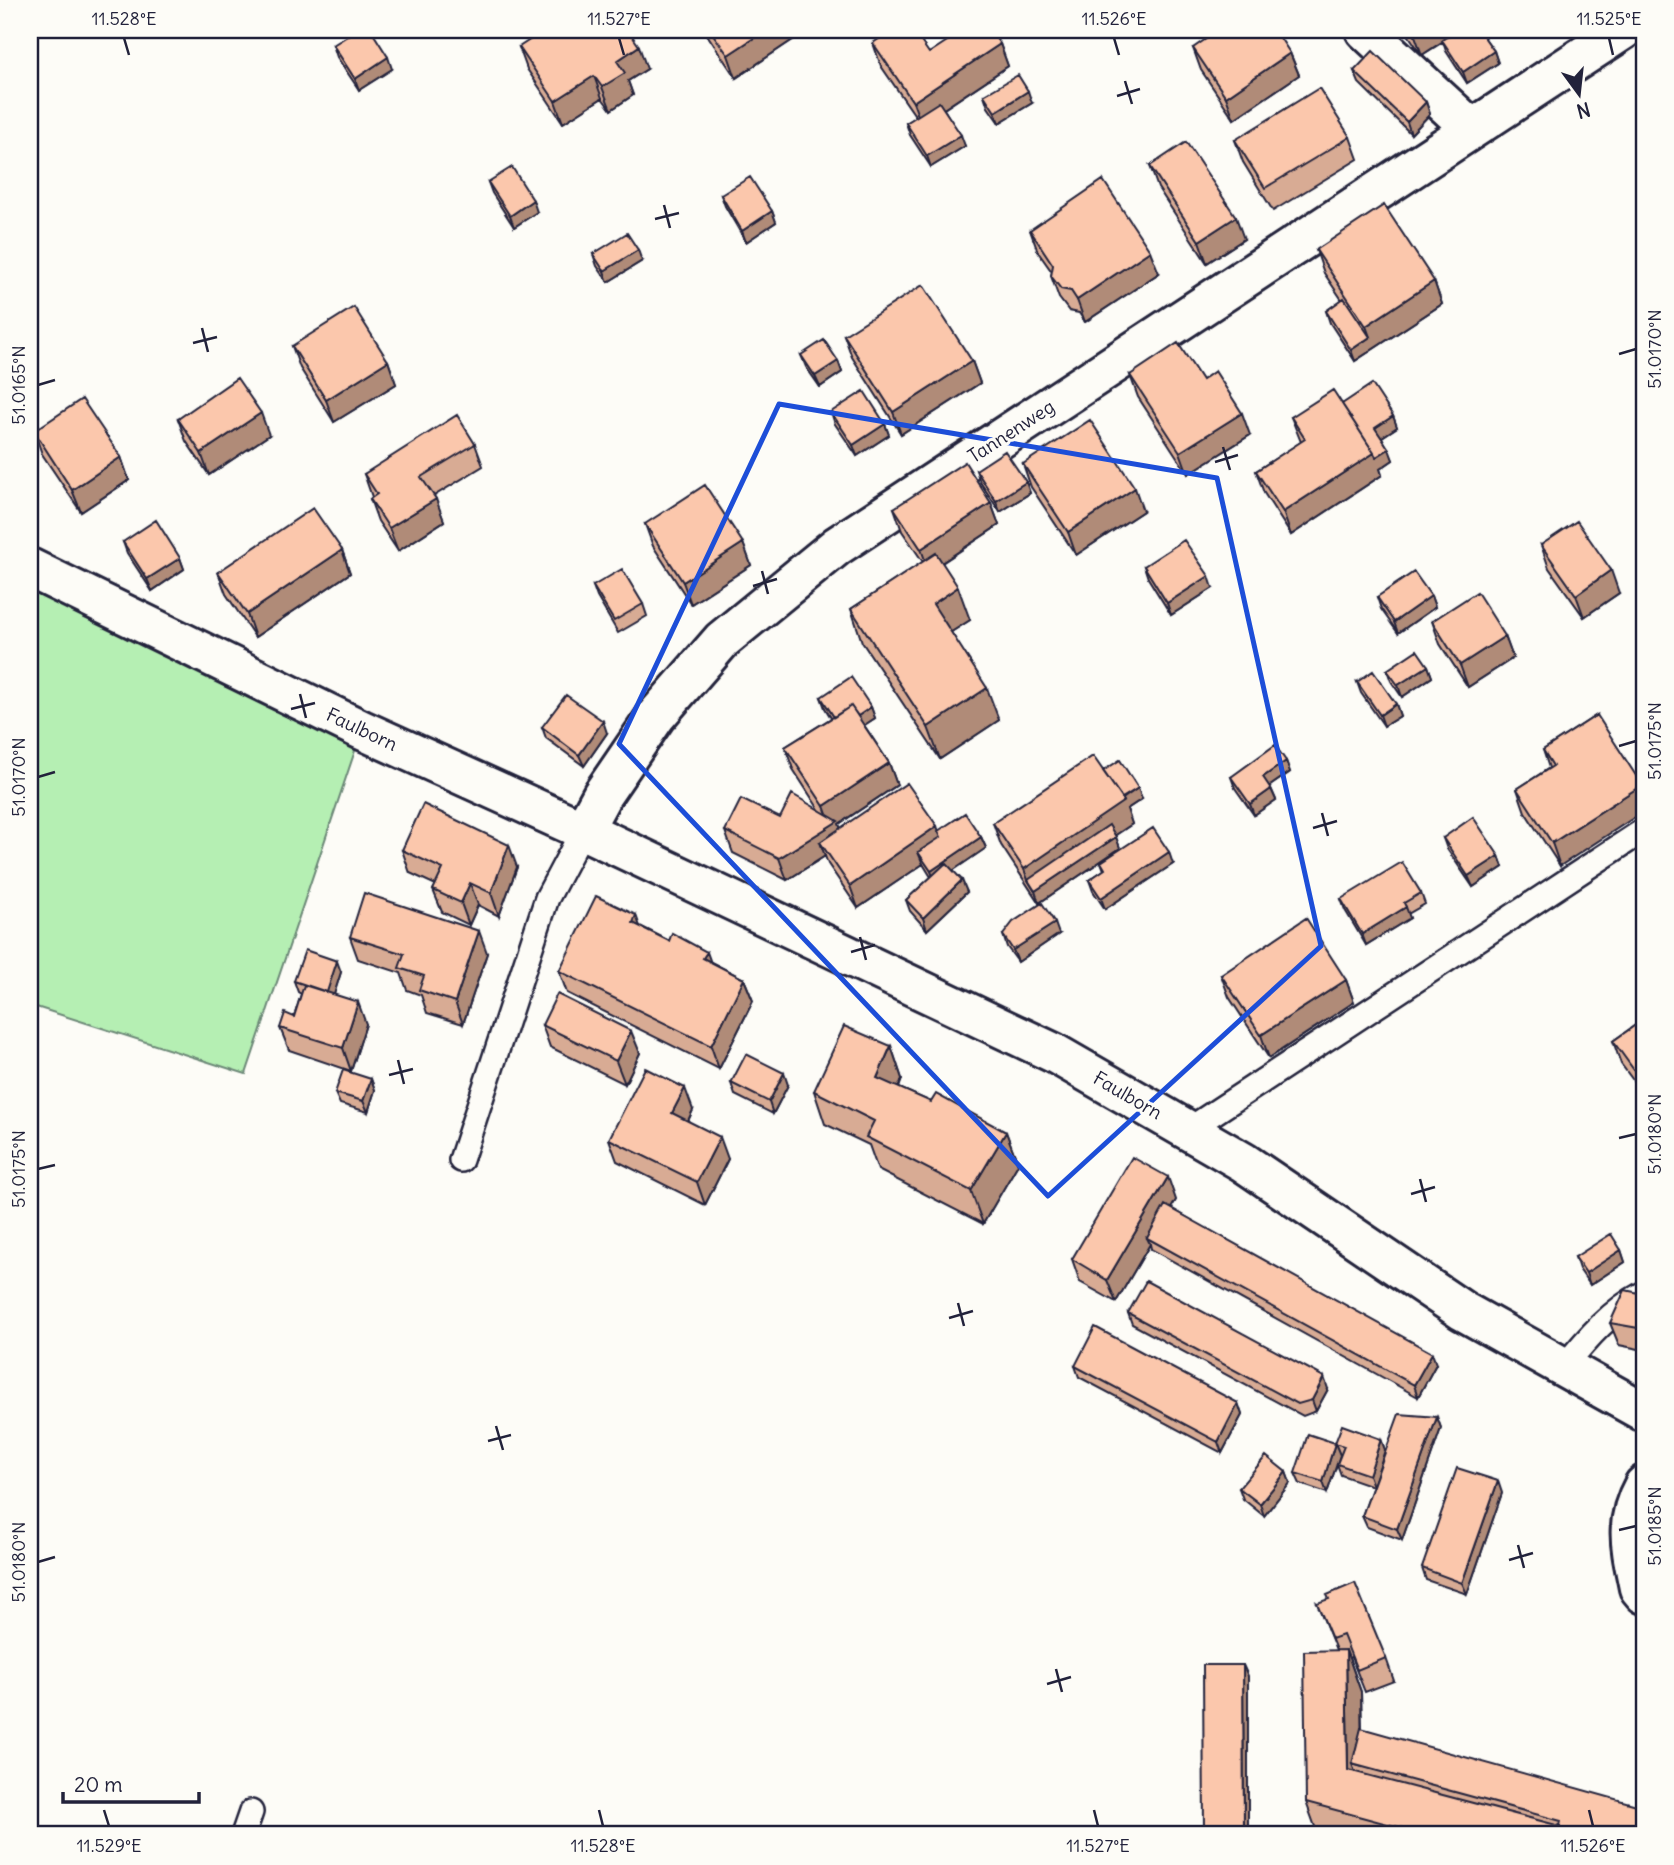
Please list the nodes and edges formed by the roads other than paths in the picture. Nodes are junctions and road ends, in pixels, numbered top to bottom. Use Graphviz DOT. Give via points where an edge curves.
graph roads {
  1 [pos="1364,30"];
  2 [pos="1623,30"];
  3 [pos="1472,129"];
  4 [pos="30,568"];
  5 [pos="583,830"];
  6 [pos="1644,830"];
  7 [pos="1188,1130"];
  8 [pos="461,1160"];
  9 [pos="1644,1293"];
  10 [pos="1564,1367"];
  11 [pos="1644,1412"];
  12 [pos="1644,1485"];
  13 [pos="1644,1594"];
  14 [pos="251,1812"];
  15 [pos="243,1835"];
  1 -- 3 [label="street"];
  2 -- 3 [label="street, Tannenweg"];
  3 -- 5 [label="street, Tannenweg" via="837,546 722,640 656,716"];
  4 -- 5 [label="street, Faulborn" via="362,730"];
  5 -- 7 [label="street, Faulborn" via="1054,1053"];
  5 -- 8 [label="lane" via="547,898"];
  6 -- 7 [label="lane"];
  7 -- 10 [label="street, Faulborn" via="1243,1162 1463,1311"];
  9 -- 10 [label="lane" via="1597,1329"];
  10 -- 11 [label="street, Faulborn"];
  12 -- 13 [label="street" via="1629,1537"];
  14 -- 15 [label="lane"];
}
